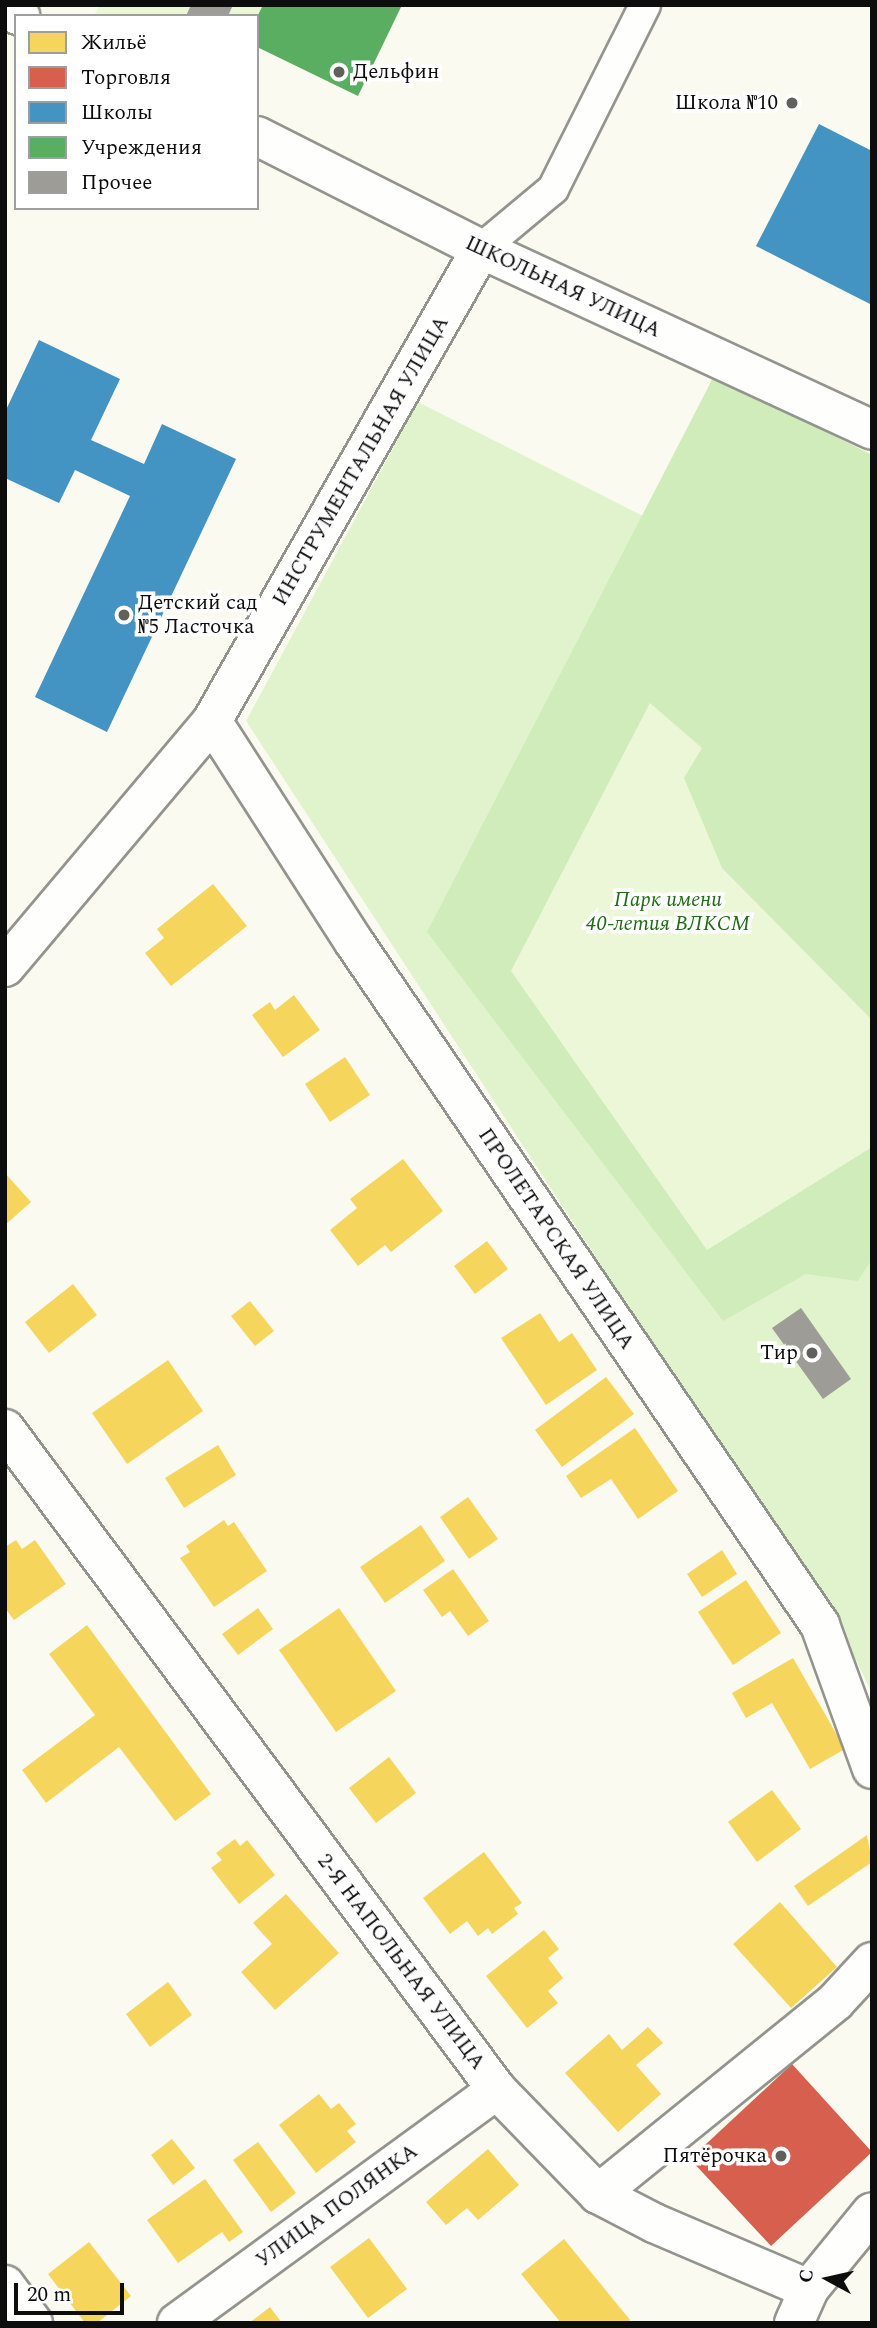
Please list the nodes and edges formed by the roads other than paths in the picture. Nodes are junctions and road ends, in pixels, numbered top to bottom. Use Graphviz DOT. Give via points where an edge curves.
graph roads {
  1 [pos="645,5"];
  2 [pos="259,137"];
  3 [pos="481,249"];
  4 [pos="872,430"];
  5 [pos="212,721"];
  6 [pos="5,967"];
  7 [pos="5,1429"];
  8 [pos="872,1769"];
  9 [pos="872,1962"];
  10 [pos="497,2090"];
  11 [pos="598,2194"];
  12 [pos="872,2212"];
  13 [pos="5,2286"];
  14 [pos="809,2289"];
  15 [pos="33,2323"];
  16 [pos="177,2323"];
  17 [pos="794,2323"];
  1 -- 3 [label="street" via="553,189"];
  2 -- 3 [label="street, ШКОЛЬНАЯ УЛИЦА"];
  3 -- 4 [label="street, ШКОЛЬНАЯ УЛИЦА"];
  3 -- 5 [label="street, ИНСТРУМЕНТАЛЬНАЯ УЛИЦА"];
  5 -- 6 [label="street, ИНСТРУМЕНТАЛЬНАЯ УЛИЦА"];
  5 -- 8 [label="street, ПРОЛЕТАРСКАЯ УЛИЦА" via="370,965 820,1625"];
  7 -- 10 [label="street, 2-Я НАПОЛЬНАЯ УЛИЦА"];
  9 -- 11 [label="street" via="836,2001"];
  10 -- 11 [label="street, 2-Я НАПОЛЬНАЯ УЛИЦА"];
  10 -- 16 [label="street, УЛИЦА ПОЛЯНКА"];
  11 -- 14 [label="street, 2-Я НАПОЛЬНАЯ УЛИЦА"];
  12 -- 14 [label="street"];
  13 -- 15 [label="street"];
  14 -- 17 [label="street"];
}
